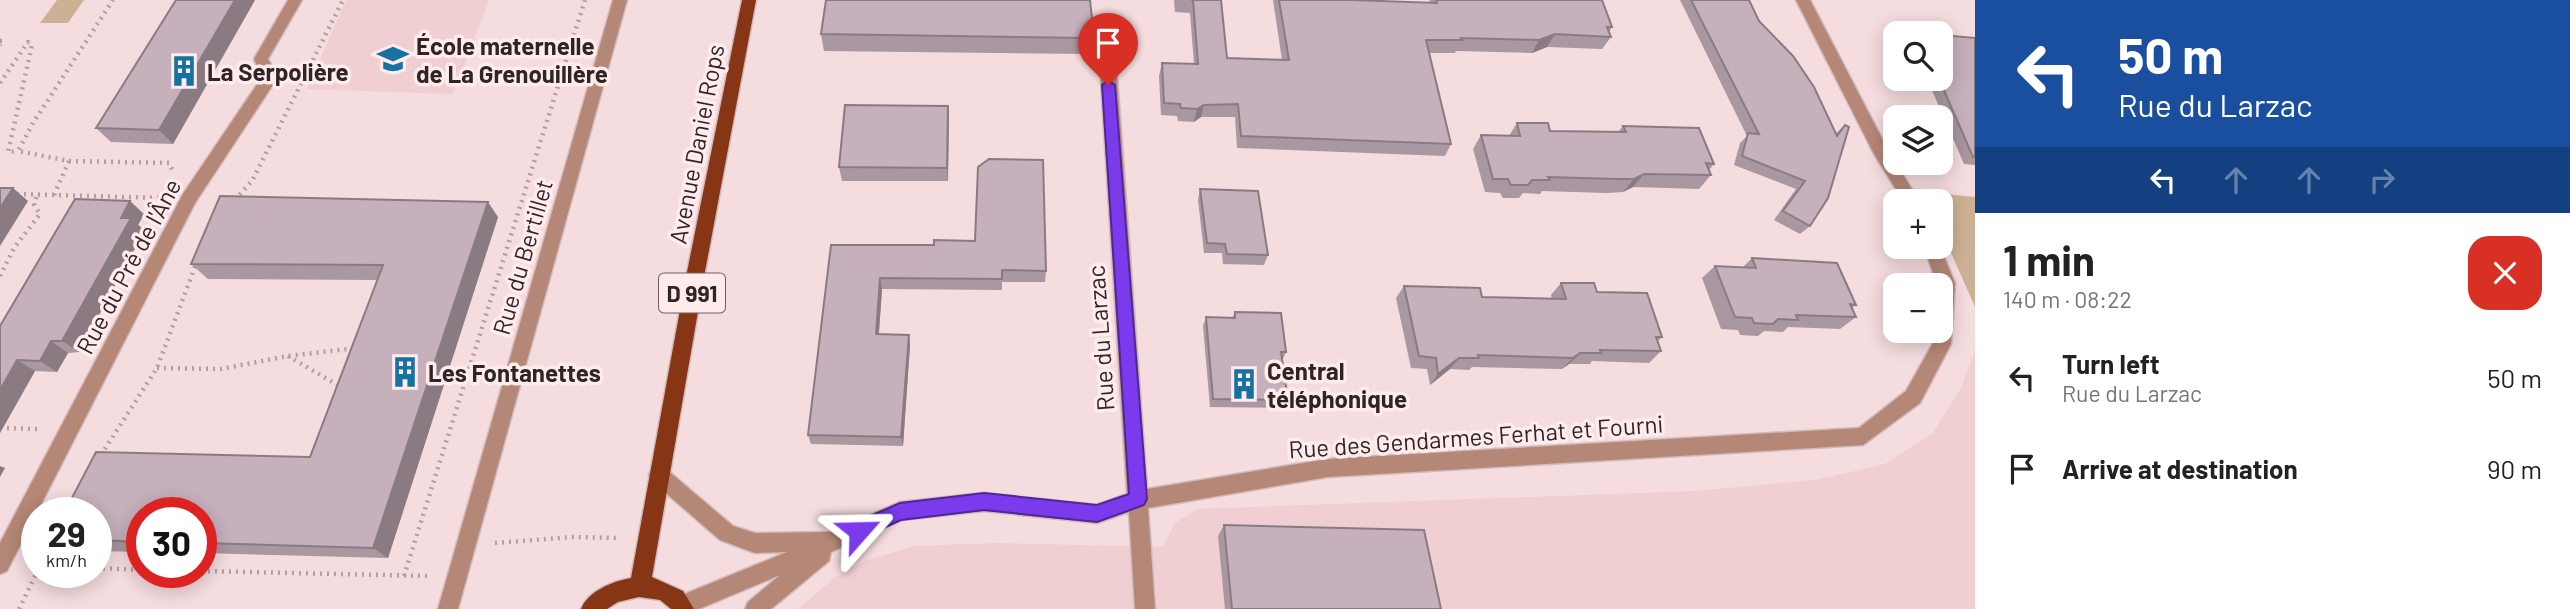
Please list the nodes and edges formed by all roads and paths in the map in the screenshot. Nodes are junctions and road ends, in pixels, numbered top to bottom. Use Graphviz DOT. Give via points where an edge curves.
graph roads {
  1 [pos="113,0"];
  2 [pos="295,0"];
  3 [pos="343,0"];
  4 [pos="585,0"];
  5 [pos="620,0"];
  6 [pos="749,0"];
  7 [pos="1803,0"];
  8 [pos="1108,64"];
  9 [pos="0,83"];
  10 [pos="18,151"];
  11 [pos="0,152"];
  12 [pos="8,152"];
  13 [pos="69,161"];
  14 [pos="1903,189"];
  15 [pos="12,194"];
  16 [pos="37,195"];
  17 [pos="54,195"];
  18 [pos="189,199"];
  19 [pos="236,199"];
  20 [pos="230,206"];
  21 [pos="201,252"];
  22 [pos="1937,259"];
  23 [pos="0,276"];
  24 [pos="360,348"];
  25 [pos="288,356"];
  26 [pos="157,368"];
  27 [pos="338,399"];
  28 [pos="0,428"];
  29 [pos="69,429"];
  30 [pos="99,458"];
  31 [pos="659,475"];
  32 [pos="1138,499"];
  33 [pos="649,539"];
  34 [pos="838,540"];
  35 [pos="466,545"];
  36 [pos="0,564"];
  37 [pos="217,571"];
  38 [pos="404,576"];
  39 [pos="457,577"];
  40 [pos="640,587"];
  41 [pos="29,588"];
  42 [pos="683,607"];
  43 [pos="19,609"];
  44 [pos="448,609"];
  45 [pos="592,609"];
  46 [pos="755,609"];
  47 [pos="1145,609"];
  1 -- 10 [label="path"];
  2 -- 18 [label="street, Rue du Pré de l'Âne" via="261,59 270,77"];
  3 -- 19 [label="path" via="258,171"];
  4 -- 38 [label="path"];
  5 -- 35 [label="street, Rue du Bertillet"];
  6 -- 31 [label="main road, Avenue Daniel Rops / D 991"];
  7 -- 14 [label="street"];
  8 -- 32 [label="street, Rue du Larzac"];
  9 -- 12 [label="path" via="28,42 32,45"];
  10 -- 12 [label="path"];
  10 -- 13 [label="path"];
  11 -- 12 [label="path"];
  13 -- 17 [label="path"];
  13 -- 18 [label="path" via="169,163"];
  15 -- 16 [label="path"];
  16 -- 17 [label="path"];
  16 -- 23 [label="path" via="34,204 40,214"];
  17 -- 18 [label="path"];
  18 -- 19 [label="path"];
  18 -- 29 [label="street, Rue du Pré de l'Âne"];
  19 -- 20 [label="path"];
  21 -- 26 [label="path"];
  22 -- 32 [label="street, Rue des Gendarmes Ferhat et Fourni" via="1946,283 1942,344 1913,397 1863,436 1328,468"];
  24 -- 25 [label="path"];
  25 -- 26 [label="path" via="222,369"];
  25 -- 27 [label="path" via="341,386"];
  26 -- 30 [label="path"];
  28 -- 29 [label="path"];
  29 -- 36 [label="street, Rue du Pré de l'Âne"];
  31 -- 33 [label="main road, Avenue Daniel Rops / D 991"];
  31 -- 34 [label="street" via="727,533 755,543"];
  32 -- 34 [label="street, Rue des Gendarmes Ferhat et Fourni" via="1097,514 984,502 900,511"];
  32 -- 47 [label="street, Rue du Larzac"];
  33 -- 35 [label="path" via="573,537"];
  33 -- 40 [label="main road, Avenue Daniel Rops / D 991"];
  34 -- 42 [label="street, Rue des Gendarmes Ferhat et Fourni"];
  34 -- 46 [label="street, Rue des Gendarmes Ferhat et Fourni"];
  35 -- 39 [label="street, Rue du Bertillet"];
  37 -- 38 [label="path"];
  38 -- 39 [label="path"];
  39 -- 44 [label="street, Rue du Bertillet"];
  40 -- 42 [label="main road" via="663,591"];
  40 -- 45 [label="main road" via="611,594"];
  41 -- 43 [label="path"];
}
